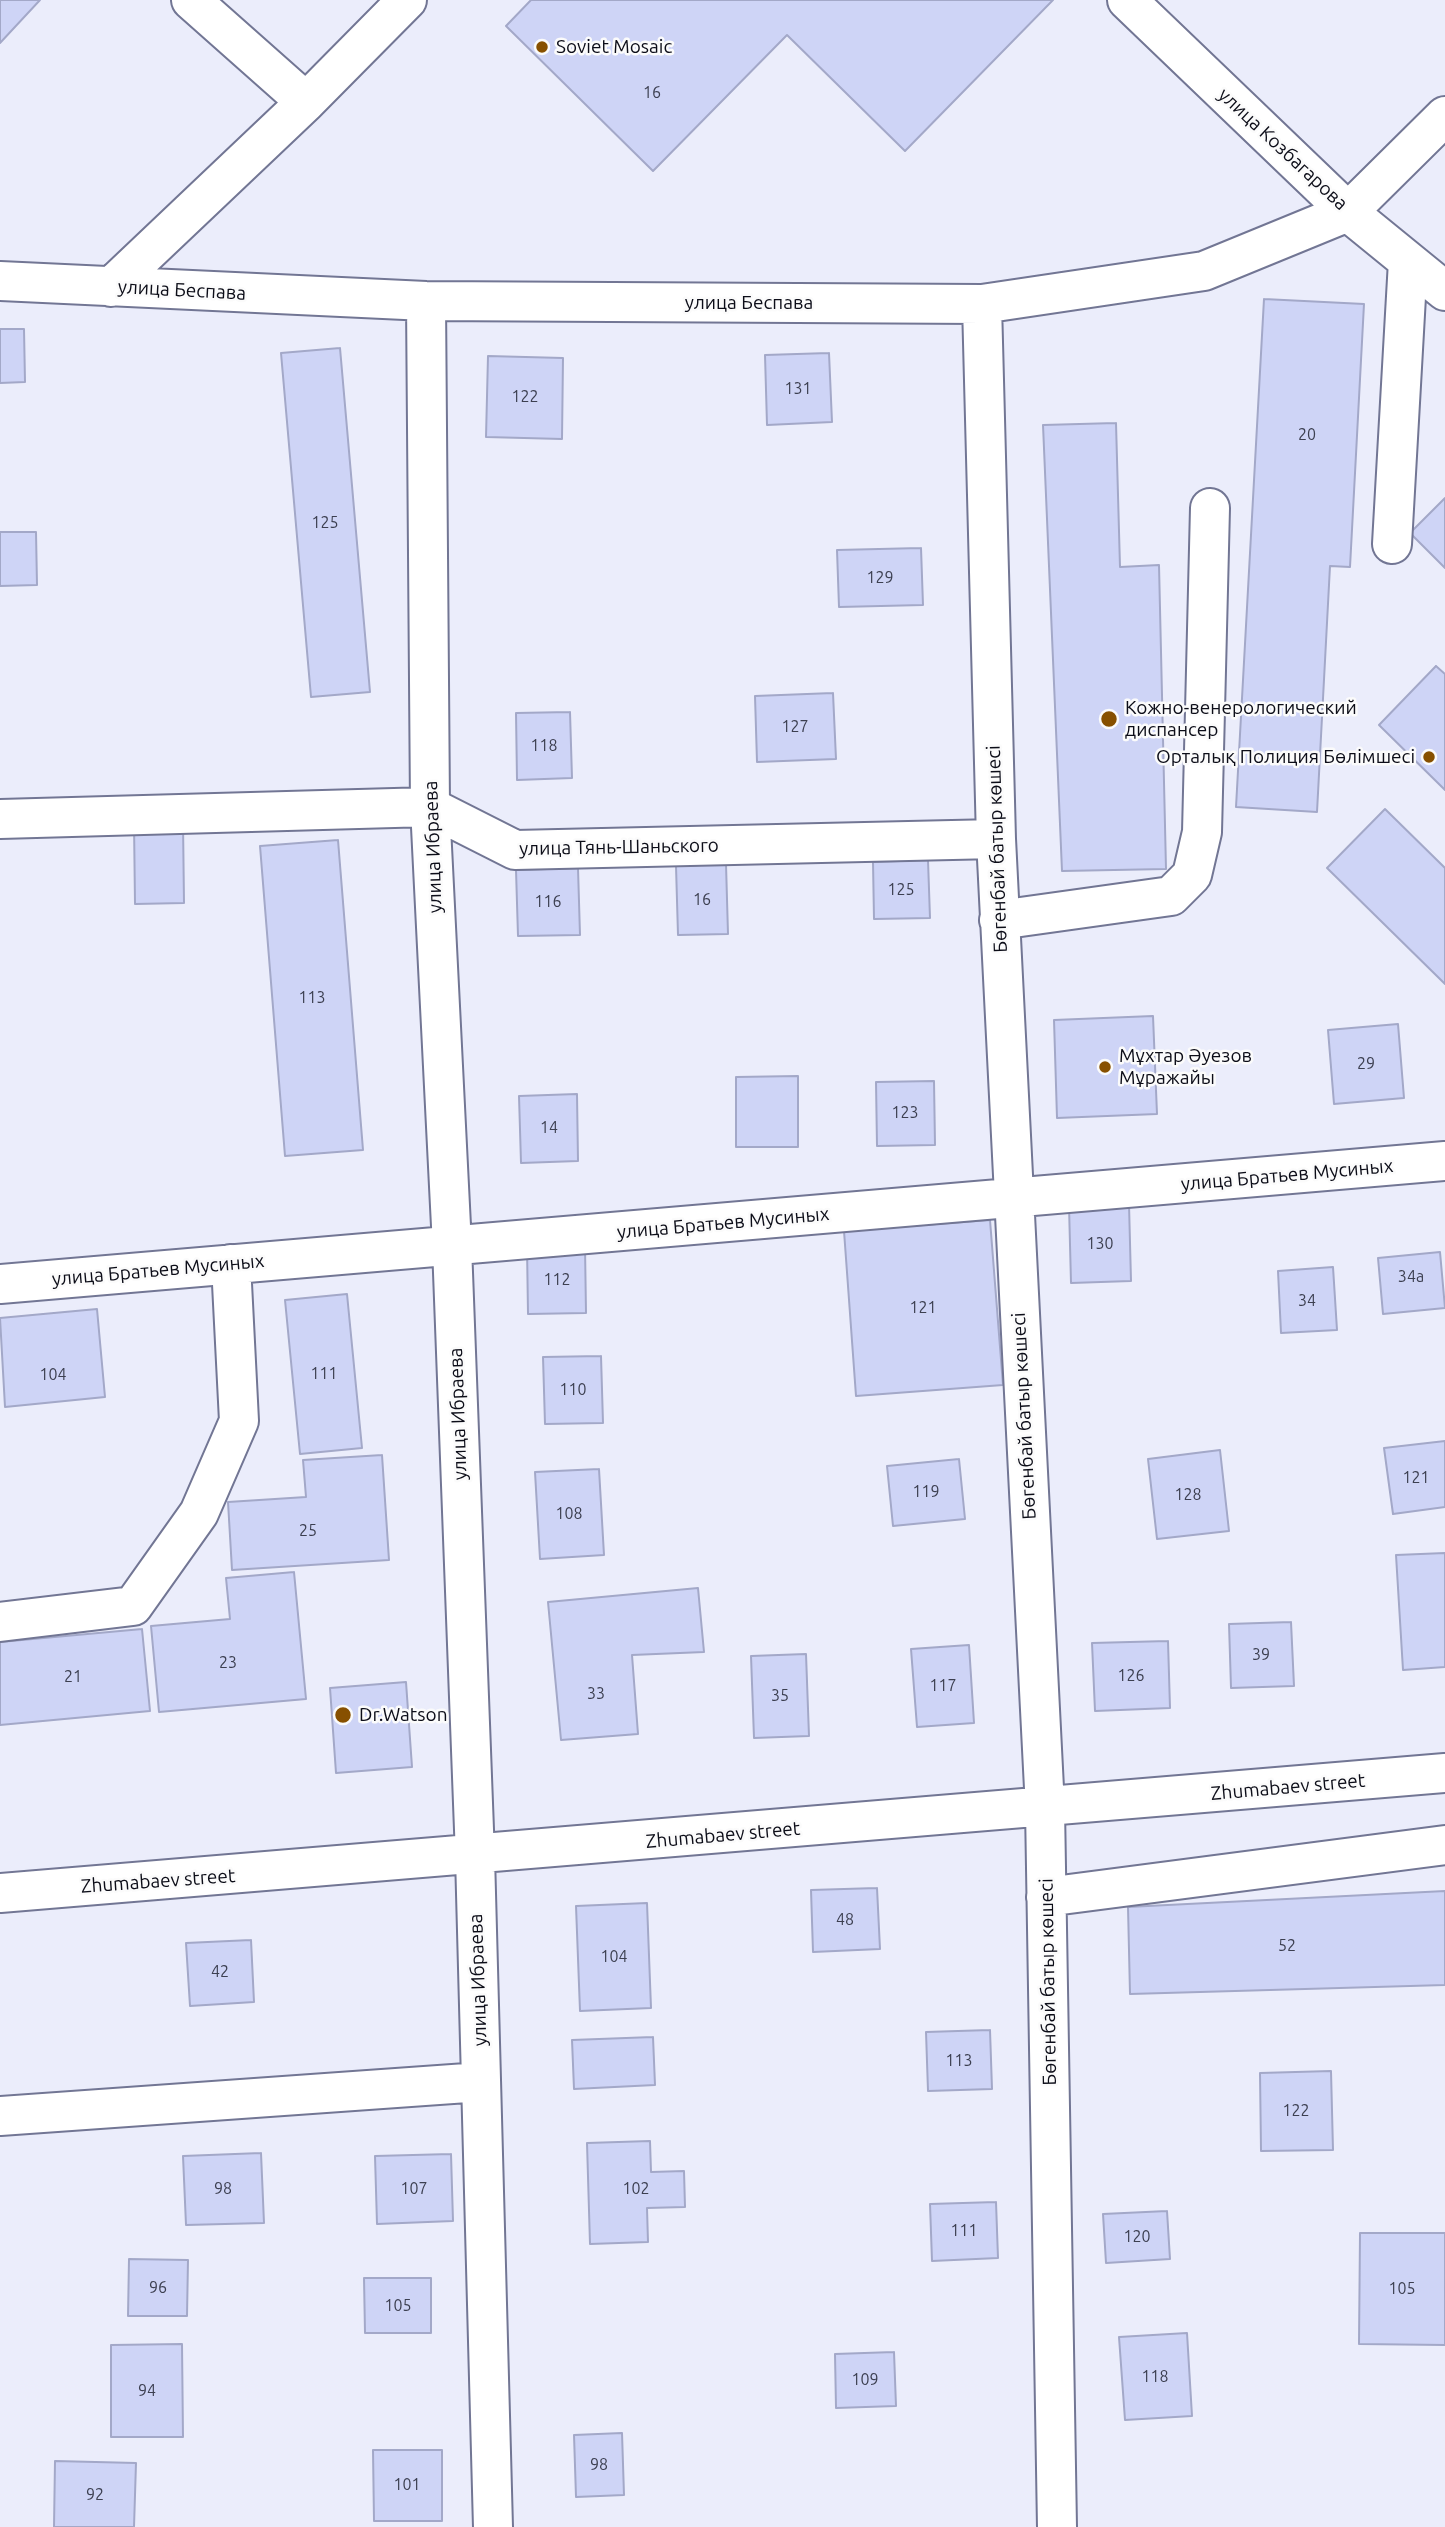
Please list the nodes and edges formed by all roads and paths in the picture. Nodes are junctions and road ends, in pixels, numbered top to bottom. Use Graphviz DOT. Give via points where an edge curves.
graph roads {
  1 [pos="191,0"];
  2 [pos="407,0"];
  3 [pos="1147,7"];
  4 [pos="306,102"];
  5 [pos="1445,116"];
  6 [pos="1348,212"];
  7 [pos="1408,261"];
  8 [pos="0,281"];
  9 [pos="111,287"];
  10 [pos="1445,291"];
  11 [pos="426,301"];
  12 [pos="982,304"];
  13 [pos="1210,508"];
  14 [pos="1392,544"];
  15 [pos="430,807"];
  16 [pos="0,819"];
  17 [pos="996,839"];
  18 [pos="999,920"];
  19 [pos="1445,1161"];
  20 [pos="1012,1199"];
  21 [pos="452,1246"];
  22 [pos="231,1264"];
  23 [pos="0,1284"];
  24 [pos="0,1622"];
  25 [pos="1445,1773"];
  26 [pos="1045,1808"];
  27 [pos="1445,1845"];
  28 [pos="475,1856"];
  29 [pos="0,1893"];
  30 [pos="1046,1897"];
  31 [pos="481,2082"];
  32 [pos="0,2116"];
  33 [pos="493,2527"];
  34 [pos="1057,2527"];
  1 -- 4 [label="street"];
  2 -- 4 [label="street"];
  3 -- 6 [label="street, улица Козбагарова"];
  4 -- 9 [label="street"];
  5 -- 6 [label="street, улица Беспава"];
  6 -- 7 [label="street, улица Козбагарова"];
  6 -- 12 [label="street, улица Беспава" via="1204,271"];
  7 -- 10 [label="street, улица Козбагарова"];
  7 -- 14 [label="street"];
  8 -- 9 [label="street, улица Беспава"];
  9 -- 11 [label="street, улица Беспава"];
  11 -- 12 [label="street, улица Беспава"];
  11 -- 15 [label="street, улица Ибраева"];
  12 -- 17 [label="street, Бөгенбай батыр көшесі"];
  13 -- 18 [label="street" via="1202,832 1192,875 1171,896"];
  15 -- 16 [label="street, улица Тянь-Шаньского"];
  15 -- 17 [label="street, улица Тянь-Шаньского" via="514,850"];
  15 -- 21 [label="street, улица Ибраева"];
  17 -- 18 [label="street, Бөгенбай батыр көшесі"];
  18 -- 20 [label="street, Бөгенбай батыр көшесі"];
  19 -- 20 [label="street, улица Братьев Мусиных"];
  20 -- 21 [label="street, улица Братьев Мусиных"];
  20 -- 26 [label="street, Бөгенбай батыр көшесі"];
  21 -- 22 [label="street, улица Братьев Мусиных"];
  21 -- 28 [label="street, улица Ибраева"];
  22 -- 23 [label="street, улица Братьев Мусиных"];
  22 -- 24 [label="street" via="239,1421 199,1513 133,1606"];
  25 -- 26 [label="street, Zhumabaev street"];
  26 -- 28 [label="street, Zhumabaev street"];
  26 -- 30 [label="street, Бөгенбай батыр көшесі"];
  27 -- 30 [label="street"];
  28 -- 29 [label="street, Zhumabaev street"];
  28 -- 31 [label="street, улица Ибраева"];
  30 -- 34 [label="street, Бөгенбай батыр көшесі"];
  31 -- 32 [label="street"];
  31 -- 33 [label="street, улица Ибраева"];
}
